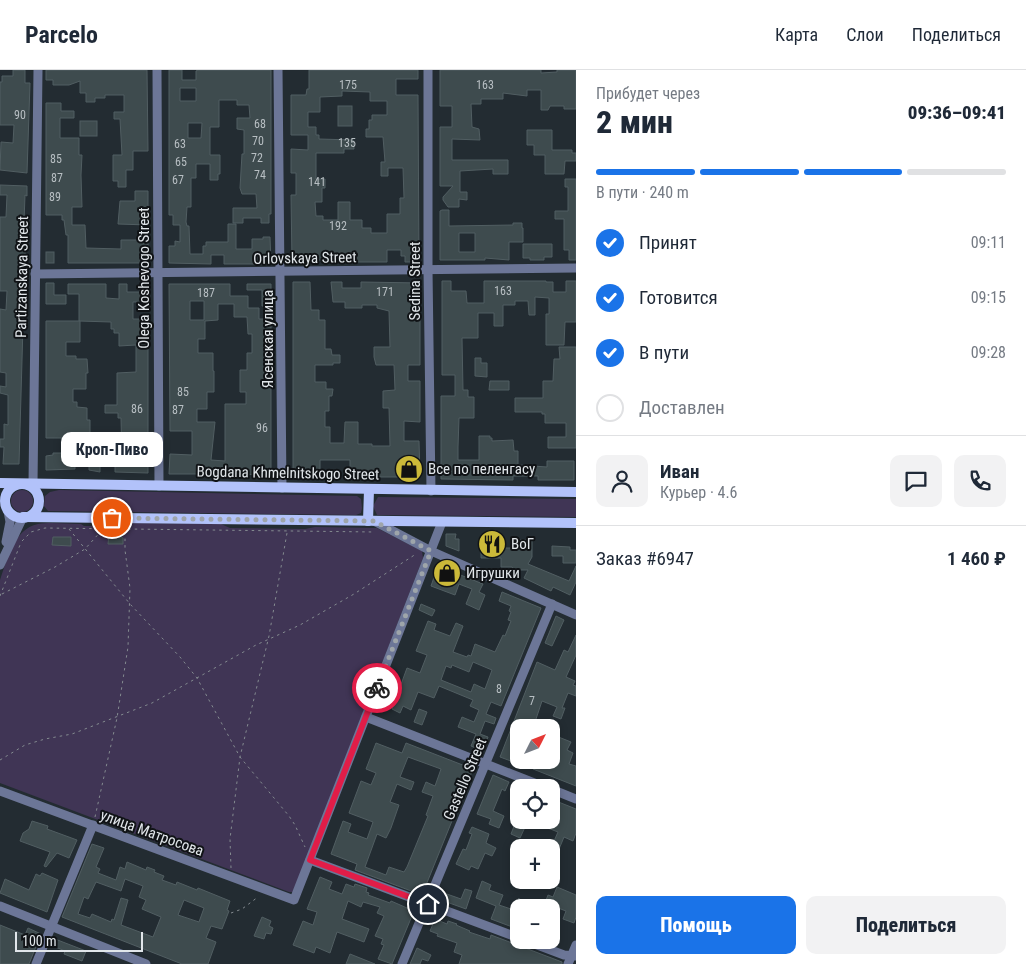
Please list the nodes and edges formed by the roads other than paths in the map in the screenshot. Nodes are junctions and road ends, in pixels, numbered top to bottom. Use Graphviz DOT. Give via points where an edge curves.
graph roads {
  1 [pos="38,70"];
  2 [pos="157,70"];
  3 [pos="278,70"];
  4 [pos="428,70"];
  5 [pos="576,268"];
  6 [pos="428,270"];
  7 [pos="281,273"];
  8 [pos="35,274"];
  9 [pos="157,274"];
  10 [pos="0,483"];
  11 [pos="27,484"];
  12 [pos="159,486"];
  13 [pos="282,488"];
  14 [pos="369,490"];
  15 [pos="431,491"];
  16 [pos="576,492"];
  17 [pos="4,508"];
  18 [pos="23,517"];
  19 [pos="371,521"];
  20 [pos="442,522"];
  21 [pos="576,523"];
  22 [pos="428,550"];
  23 [pos="0,563"];
  24 [pos="552,604"];
  25 [pos="576,615"];
  26 [pos="366,717"];
  27 [pos="487,764"];
  28 [pos="524,779"];
  29 [pos="0,790"];
  30 [pos="560,793"];
  31 [pos="576,799"];
  32 [pos="93,825"];
  33 [pos="310,860"];
  34 [pos="428,904"];
  35 [pos="0,906"];
  36 [pos="51,926"];
  37 [pos="510,935"];
  38 [pos="576,945"];
  39 [pos="548,949"];
  40 [pos="574,955"];
  41 [pos="36,964"];
  42 [pos="146,964"];
  43 [pos="402,964"];
  44 [pos="568,964"];
  1 -- 8 [label="street, Partizanskaya Street"];
  2 -- 9 [label="street, Olega Koshevogo Street"];
  3 -- 7 [label="street, Ясенская улица"];
  4 -- 6 [label="street, Sedina Street"];
  5 -- 6 [label="street, Orlovskaya Street"];
  6 -- 7 [label="street, Orlovskaya Street"];
  6 -- 15 [label="street, Sedina Street"];
  7 -- 9 [label="street, Orlovskaya Street"];
  7 -- 13 [label="street, Ясенская улица"];
  8 -- 9 [label="street, Orlovskaya Street"];
  8 -- 11 [label="street, Partizanskaya Street"];
  9 -- 12 [label="street, Olega Koshevogo Street"];
  10 -- 11 [label="main road, Bogdana Khmelnitskogo Street"];
  11 -- 12 [label="main road, Bogdana Khmelnitskogo Street"];
  11 -- 17 [label="main road" via="13,486 6,494"];
  11 -- 18 [label="main road" via="38,494 39,500 34,513"];
  12 -- 13 [label="main road, Bogdana Khmelnitskogo Street"];
  13 -- 14 [label="main road, Bogdana Khmelnitskogo Street"];
  14 -- 15 [label="main road, Bogdana Khmelnitskogo Street"];
  14 -- 19 [label="main road"];
  15 -- 16 [label="main road, Bogdana Khmelnitskogo Street"];
  17 -- 18 [label="main road" via="15,516"];
  17 -- 23 [label="street" via="10,519 10,528"];
  18 -- 19 [label="main road"];
  18 -- 23 [label="street"];
  19 -- 20 [label="main road"];
  19 -- 22 [label="street"];
  20 -- 21 [label="main road"];
  20 -- 22 [label="street"];
  22 -- 24 [label="street"];
  22 -- 26 [label="street"];
  24 -- 25 [label="street"];
  24 -- 27 [label="street, Gastello Street"];
  26 -- 27 [label="street"];
  26 -- 33 [label="street"];
  27 -- 28 [label="street"];
  27 -- 34 [label="street, Gastello Street"];
  29 -- 32 [label="street, улица Матросова"];
  30 -- 31 [label="street"];
  32 -- 33 [label="street, улица Матросова" via="294,900"];
  32 -- 36 [label="street"];
  33 -- 34 [label="street"];
  34 -- 37 [label="street"];
  34 -- 43 [label="street, Gastello Street"];
  35 -- 36 [label="street"];
  36 -- 41 [label="street"];
  36 -- 42 [label="street"];
  38 -- 40 [label="street"];
  39 -- 40 [label="street"];
  40 -- 44 [label="street"];
}
